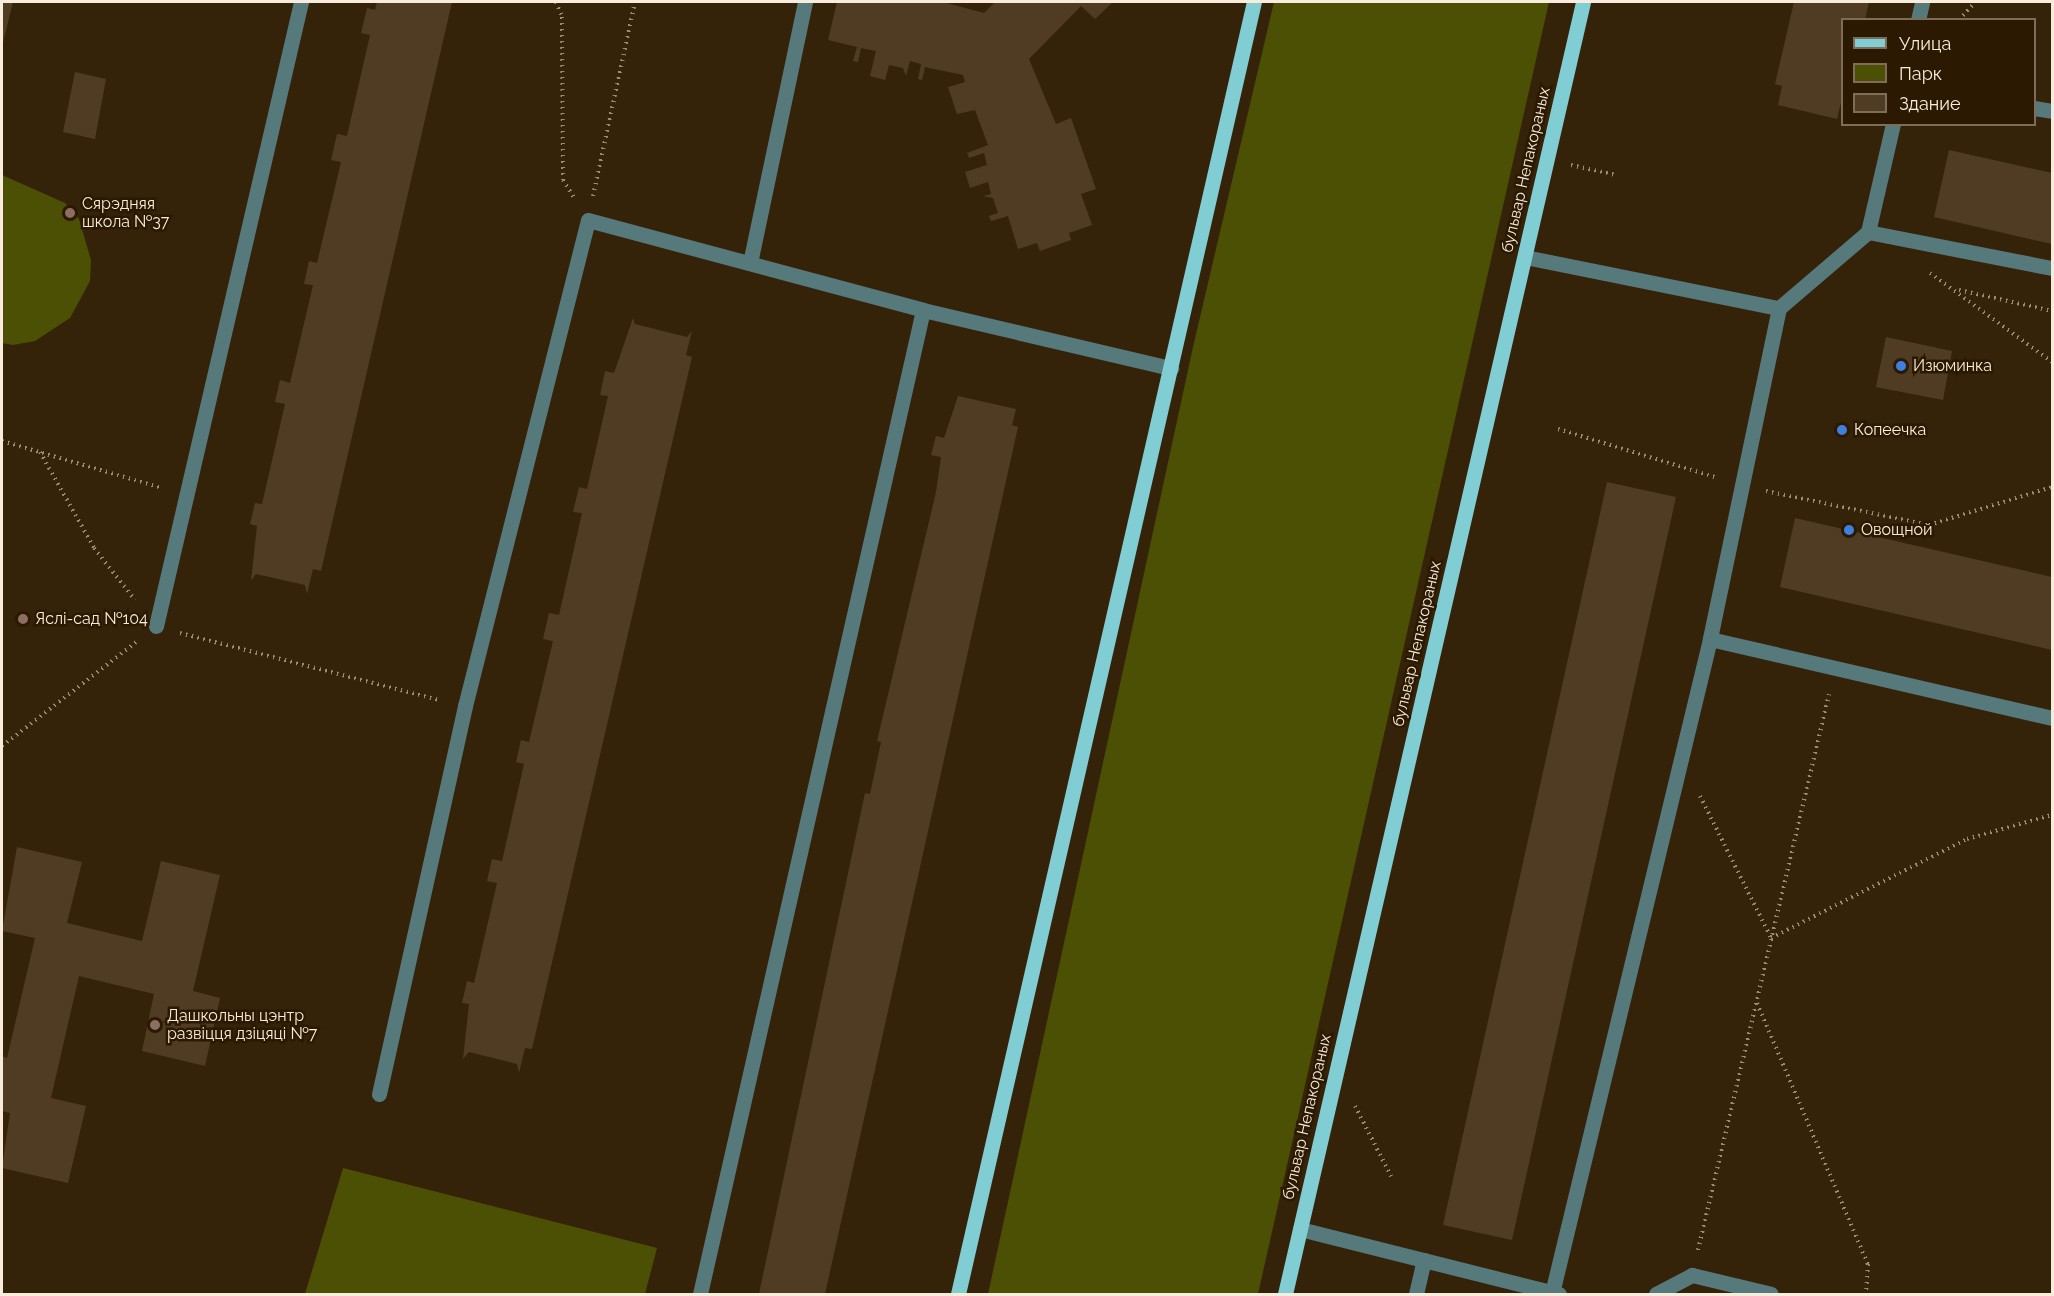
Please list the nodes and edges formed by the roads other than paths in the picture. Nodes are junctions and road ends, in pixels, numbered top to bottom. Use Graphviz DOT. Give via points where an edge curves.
graph roads {
  1 [pos="301,2"];
  2 [pos="805,2"];
  3 [pos="1254,2"];
  4 [pos="1583,2"];
  5 [pos="1922,2"];
  6 [pos="1918,18"];
  7 [pos="2036,108"];
  8 [pos="2052,111"];
  9 [pos="1893,126"];
  10 [pos="1868,232"];
  11 [pos="1525,257"];
  12 [pos="750,263"];
  13 [pos="2052,268"];
  14 [pos="1779,308"];
  15 [pos="923,310"];
  16 [pos="1171,368"];
  17 [pos="156,626"];
  18 [pos="1710,639"];
  19 [pos="2052,718"];
  20 [pos="379,1094"];
  21 [pos="1300,1229"];
  22 [pos="1424,1260"];
  23 [pos="700,1294"];
  24 [pos="957,1294"];
  25 [pos="1285,1294"];
  26 [pos="1416,1294"];
  27 [pos="1556,1294"];
  28 [pos="1656,1294"];
  29 [pos="1771,1294"];
  1 -- 17 [label="lane"];
  2 -- 12 [label="lane"];
  3 -- 16 [label="main road"];
  4 -- 11 [label="main road, бульвар Непакораных"];
  5 -- 6 [label="lane"];
  7 -- 8 [label="lane"];
  9 -- 10 [label="lane"];
  10 -- 13 [label="lane"];
  10 -- 14 [label="lane"];
  11 -- 14 [label="lane"];
  11 -- 21 [label="main road, бульвар Непакораных"];
  12 -- 15 [label="lane"];
  12 -- 20 [label="lane" via="588,220 465,706"];
  14 -- 18 [label="lane"];
  15 -- 16 [label="lane"];
  15 -- 23 [label="lane"];
  16 -- 24 [label="main road"];
  18 -- 19 [label="lane"];
  18 -- 27 [label="lane"];
  21 -- 22 [label="lane"];
  21 -- 25 [label="main road, бульвар Непакораных"];
  22 -- 26 [label="lane"];
  22 -- 27 [label="lane"];
  28 -- 29 [label="lane" via="1692,1275"];
}
